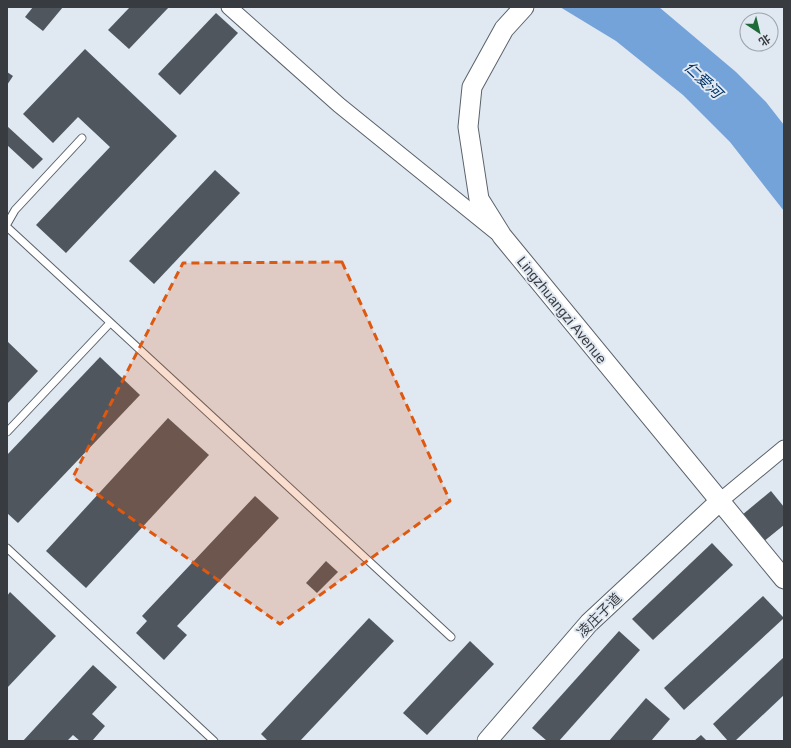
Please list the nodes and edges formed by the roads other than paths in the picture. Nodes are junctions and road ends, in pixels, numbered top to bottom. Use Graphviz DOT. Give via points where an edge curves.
graph roads {
  1 [pos="229,7"];
  2 [pos="524,7"];
  3 [pos="82,138"];
  4 [pos="7,224"];
  5 [pos="7,227"];
  6 [pos="502,236"];
  7 [pos="110,323"];
  8 [pos="7,432"];
  9 [pos="784,448"];
  10 [pos="720,501"];
  11 [pos="7,548"];
  12 [pos="784,579"];
  13 [pos="451,637"];
  14 [pos="486,740"];
  15 [pos="214,741"];
  1 -- 6 [label="street" via="339,104"];
  2 -- 6 [label="street, Lingzhuangzi Avenue" via="504,29 472,87 468,127 479,199"];
  3 -- 4 [label="lane" via="16,210"];
  5 -- 7 [label="lane"];
  6 -- 10 [label="street, Lingzhuangzi Avenue"];
  7 -- 8 [label="lane"];
  7 -- 13 [label="lane"];
  9 -- 10 [label="street"];
  10 -- 12 [label="street, Lingzhuangzi Avenue"];
  10 -- 14 [label="street, 凌庄子道" via="589,623"];
  11 -- 15 [label="lane"];
}
